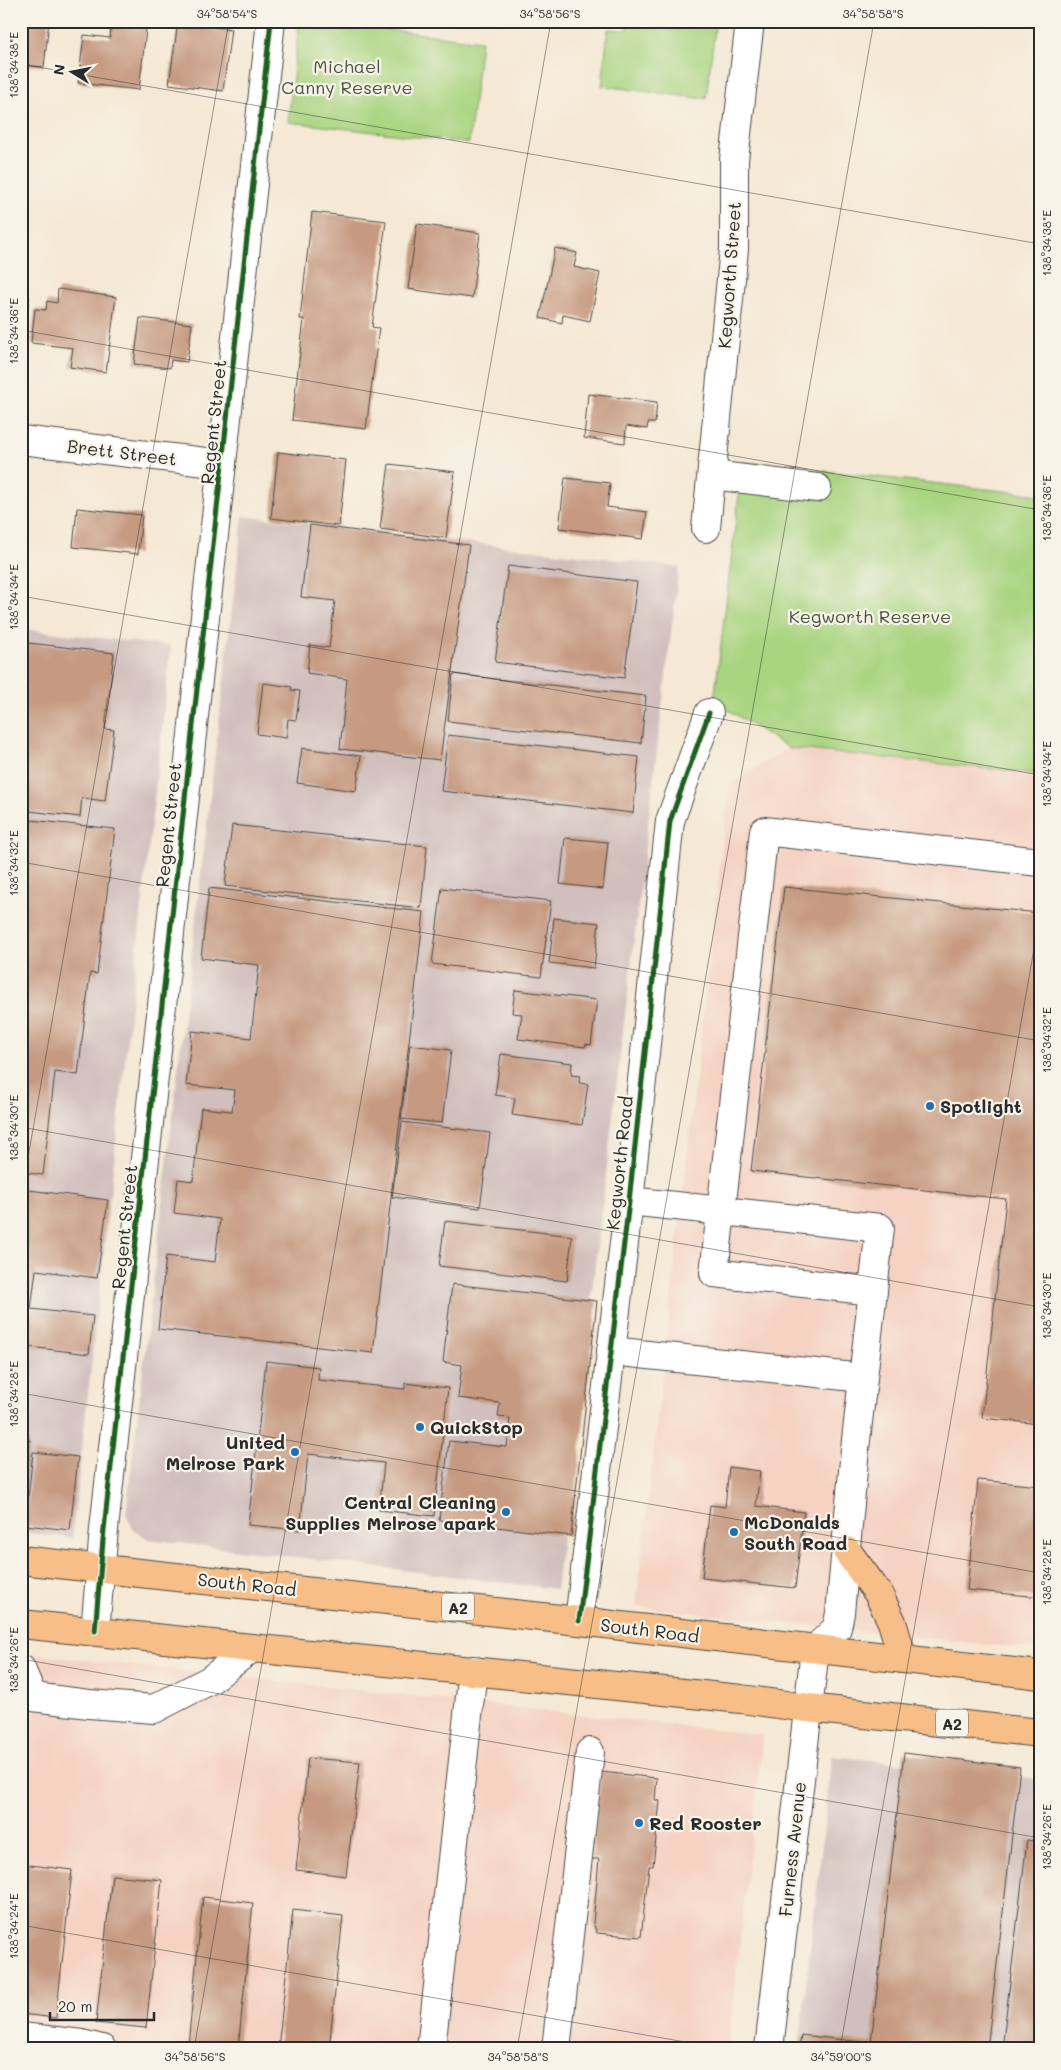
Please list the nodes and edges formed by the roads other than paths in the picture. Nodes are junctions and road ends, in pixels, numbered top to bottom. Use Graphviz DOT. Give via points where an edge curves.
graph roads {
  1 [pos="272,21"];
  2 [pos="750,21"];
  3 [pos="21,440"];
  4 [pos="222,464"];
  5 [pos="712,475"];
  6 [pos="817,488"];
  7 [pos="706,528"];
  8 [pos="710,713"];
  9 [pos="1040,862"];
  10 [pos="629,1201"];
  11 [pos="721,1211"];
  12 [pos="873,1291"];
  13 [pos="611,1351"];
  14 [pos="863,1378"];
  15 [pos="846,1551"];
  16 [pos="21,1560"];
  17 [pos="100,1568"];
  18 [pos="578,1621"];
  19 [pos="21,1624"];
  20 [pos="95,1631"];
  21 [pos="252,1648"];
  22 [pos="815,1649"];
  23 [pos="903,1659"];
  24 [pos="21,1669"];
  25 [pos="473,1670"];
  26 [pos="1040,1675"];
  27 [pos="808,1708"];
  28 [pos="1040,1733"];
  29 [pos="590,1752"];
  30 [pos="21,2037"];
  31 [pos="102,2049"];
  32 [pos="431,2049"];
  33 [pos="556,2049"];
  34 [pos="769,2049"];
  1 -- 4 [label="street, Regent Street"];
  2 -- 5 [label="street, Kegworth Street" via="734,160 734,249"];
  3 -- 4 [label="street, Brett Street"];
  4 -- 17 [label="street, Regent Street"];
  5 -- 6 [label="street"];
  5 -- 7 [label="street, Kegworth Street"];
  8 -- 10 [label="street, Kegworth Road" via="670,821"];
  9 -- 11 [label="street" via="764,831"];
  10 -- 11 [label="street"];
  10 -- 13 [label="street, Kegworth Road"];
  11 -- 12 [label="street" via="714,1273"];
  11 -- 12 [label="street" via="880,1228"];
  12 -- 14 [label="street"];
  13 -- 14 [label="street"];
  13 -- 18 [label="street, Kegworth Road"];
  14 -- 15 [label="street"];
  15 -- 22 [label="street" via="837,1628"];
  15 -- 23 [label="highway" via="878,1593 892,1622"];
  16 -- 17 [label="highway, South Road / A2"];
  17 -- 18 [label="highway, South Road / A2"];
  17 -- 20 [label="street, Regent Street"];
  18 -- 22 [label="highway, South Road / A2"];
  19 -- 20 [label="highway, A2"];
  20 -- 21 [label="highway, A2"];
  21 -- 24 [label="street" via="210,1680 154,1709 33,1697"];
  21 -- 25 [label="highway, A2"];
  22 -- 23 [label="highway, South Road / A2"];
  22 -- 27 [label="street, Furness Avenue"];
  23 -- 26 [label="highway, South Road / A2"];
  25 -- 27 [label="highway, A2"];
  25 -- 32 [label="street"];
  27 -- 28 [label="highway, A2"];
  27 -- 34 [label="street, Furness Avenue"];
  29 -- 33 [label="street"];
  30 -- 31 [label="street"];
}
